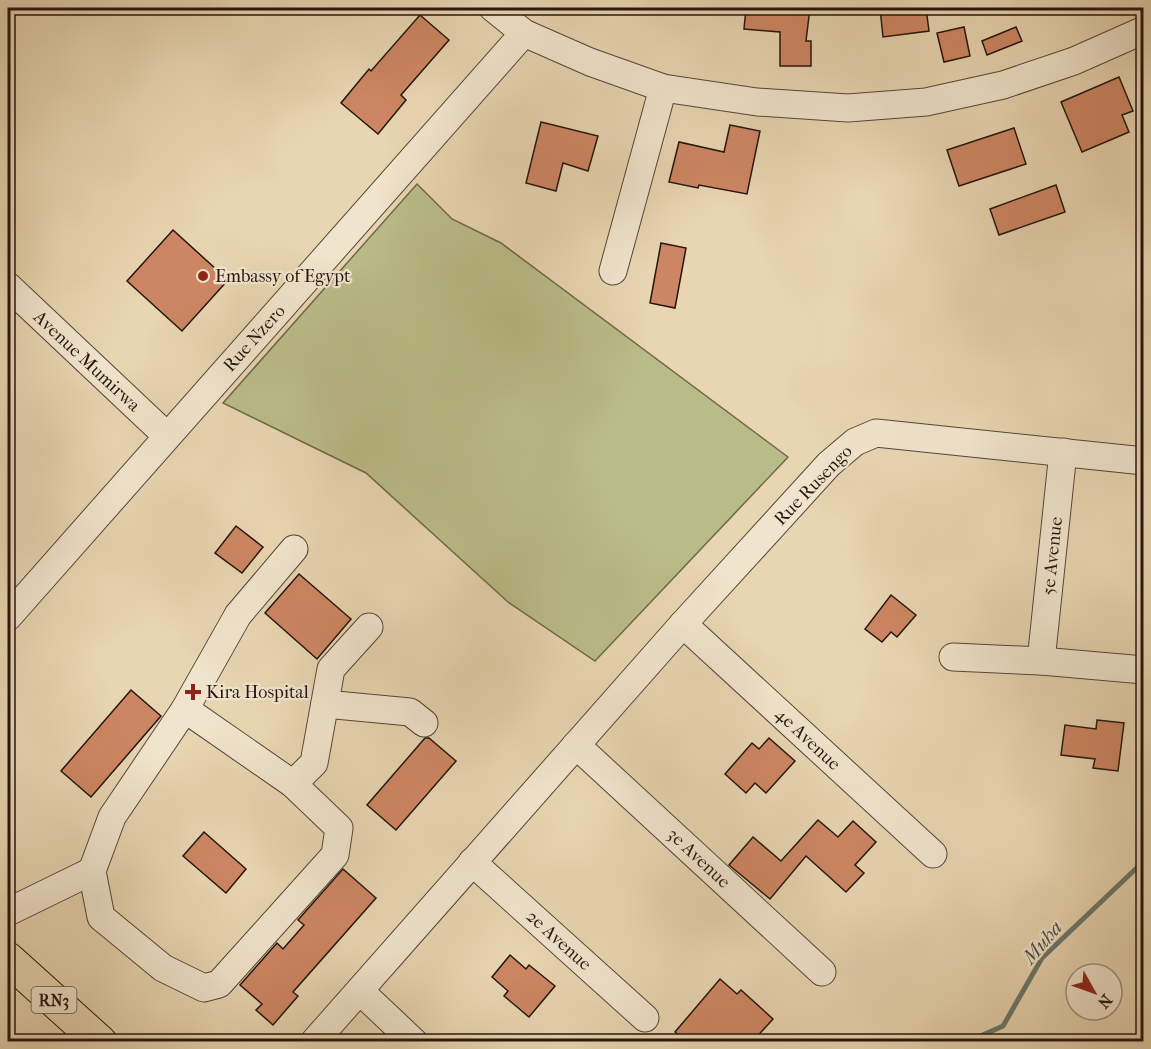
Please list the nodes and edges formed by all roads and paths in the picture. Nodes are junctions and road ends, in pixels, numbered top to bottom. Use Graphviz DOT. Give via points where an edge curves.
graph roads {
  1 [pos="494,8"];
  2 [pos="1143,30"];
  3 [pos="525,33"];
  4 [pos="663,88"];
  5 [pos="613,271"];
  6 [pos="8,286"];
  7 [pos="167,436"];
  8 [pos="1063,452"];
  9 [pos="1143,461"];
  10 [pos="294,549"];
  11 [pos="8,617"];
  12 [pos="683,624"];
  13 [pos="369,627"];
  14 [pos="953,657"];
  15 [pos="1041,661"];
  16 [pos="1143,670"];
  17 [pos="325,704"];
  18 [pos="185,708"];
  19 [pos="424,723"];
  20 [pos="576,745"];
  21 [pos="293,784"];
  22 [pos="933,854"];
  23 [pos="472,862"];
  24 [pos="92,872"];
  25 [pos="8,912"];
  26 [pos="8,959"];
  27 [pos="822,972"];
  28 [pos="360,991"];
  29 [pos="645,1018"];
  30 [pos="100,1041"];
  31 [pos="314,1041"];
  32 [pos="414,1041"];
  1 -- 3 [label="street"];
  2 -- 4 [label="street" via="1074,62 1013,82 926,102 848,108 757,102"];
  3 -- 4 [label="street"];
  3 -- 7 [label="street, Rue Nzero"];
  4 -- 5 [label="street"];
  6 -- 7 [label="street, Avenue Mumirwa"];
  7 -- 11 [label="street, Rue Nzero"];
  8 -- 9 [label="street, Rue Rusengo"];
  8 -- 12 [label="street, Rue Rusengo" via="876,433 855,442 829,464"];
  8 -- 15 [label="street, 5e Avenue"];
  10 -- 18 [label="street" via="238,615"];
  12 -- 20 [label="street, Rue Rusengo"];
  12 -- 22 [label="street, 4e Avenue"];
  13 -- 17 [label="street" via="331,669"];
  14 -- 15 [label="street"];
  15 -- 16 [label="street"];
  17 -- 19 [label="street" via="410,712"];
  17 -- 21 [label="street" via="314,763"];
  18 -- 21 [label="street"];
  18 -- 24 [label="street" via="112,817"];
  20 -- 23 [label="street, Rue Rusengo"];
  20 -- 27 [label="street, 3e Avenue"];
  21 -- 24 [label="street" via="339,828 335,855 219,984 204,988 163,968 101,917"];
  23 -- 28 [label="street, Rue Rusengo"];
  23 -- 29 [label="street, 2e Avenue"];
  24 -- 25 [label="street"];
  26 -- 30 [label="highway, RN3"];
  28 -- 31 [label="street, Rue Rusengo"];
  28 -- 32 [label="street"];
}
